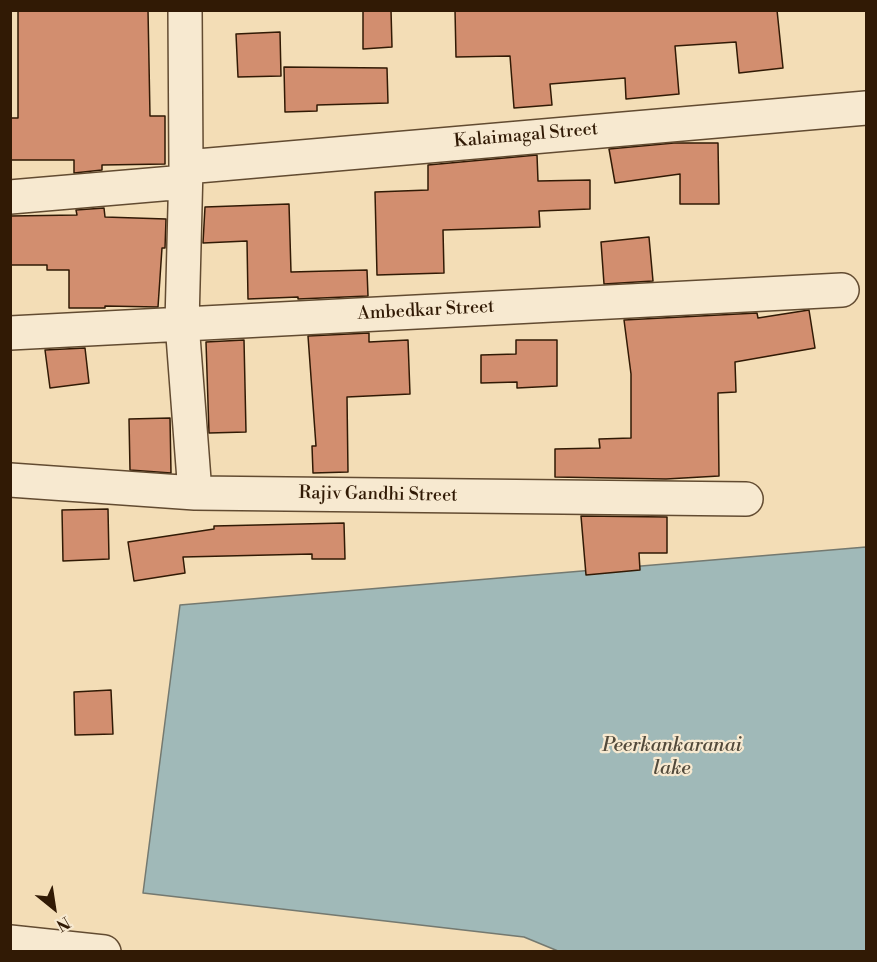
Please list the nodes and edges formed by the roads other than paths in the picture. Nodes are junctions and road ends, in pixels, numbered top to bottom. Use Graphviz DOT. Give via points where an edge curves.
graph roads {
  1 [pos="185,10"];
  2 [pos="867,108"];
  3 [pos="186,174"];
  4 [pos="10,197"];
  5 [pos="842,290"];
  6 [pos="182,323"];
  7 [pos="10,333"];
  8 [pos="10,480"];
  9 [pos="195,493"];
  10 [pos="746,499"];
  11 [pos="10,942"];
  12 [pos="104,951"];
  1 -- 3 [label="street"];
  2 -- 3 [label="street, Kalaimagal Street"];
  3 -- 4 [label="street, Kalaimagal Street"];
  3 -- 6 [label="street"];
  5 -- 6 [label="street, Ambedkar Street"];
  6 -- 7 [label="street, Ambedkar Street"];
  6 -- 9 [label="street"];
  8 -- 9 [label="street, Rajiv Gandhi Street"];
  9 -- 10 [label="street, Rajiv Gandhi Street"];
  11 -- 12 [label="street"];
}
